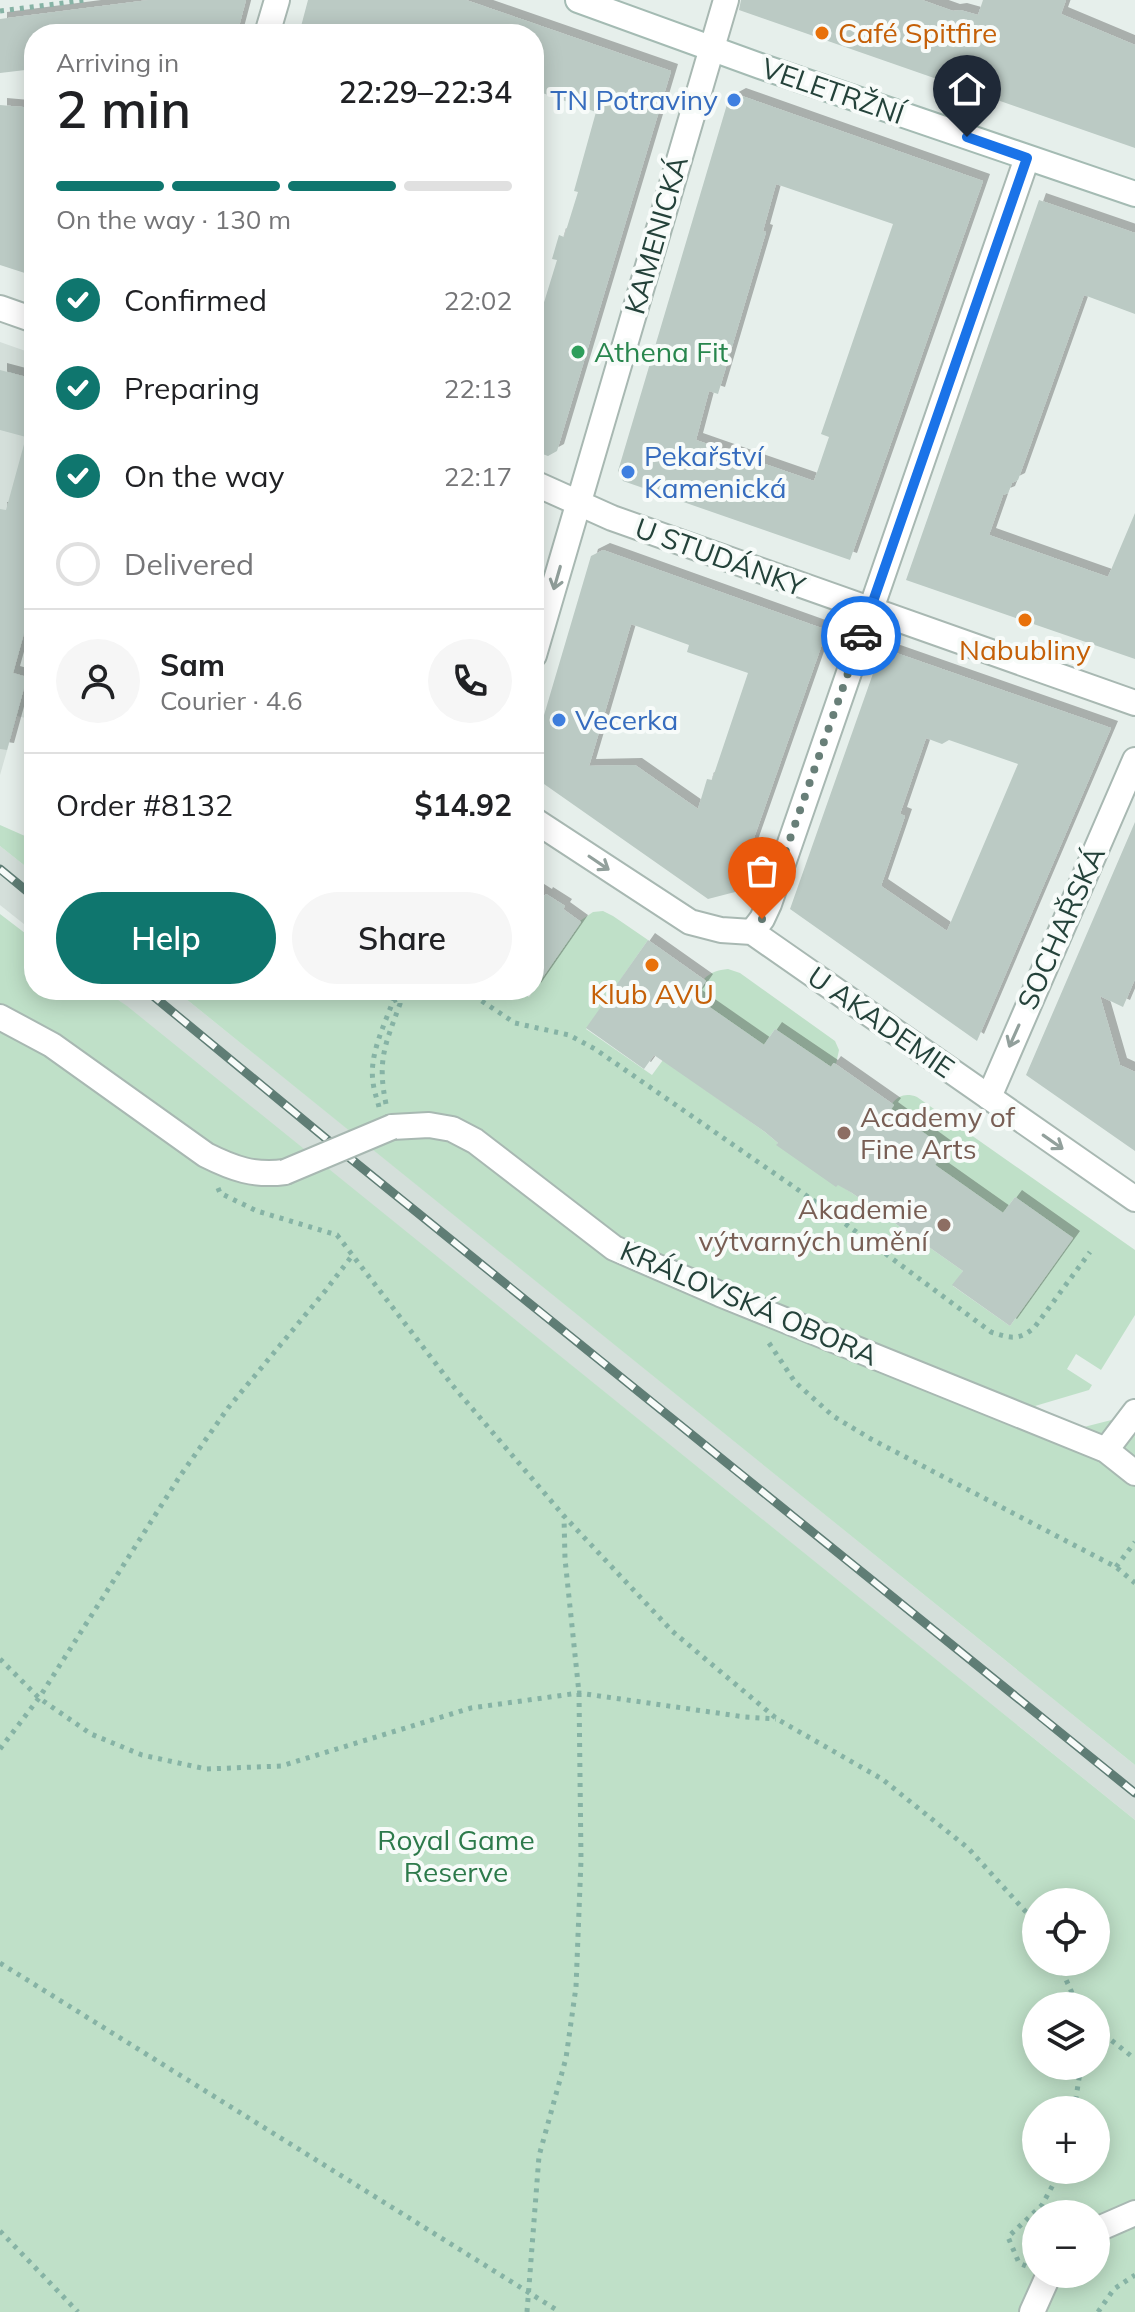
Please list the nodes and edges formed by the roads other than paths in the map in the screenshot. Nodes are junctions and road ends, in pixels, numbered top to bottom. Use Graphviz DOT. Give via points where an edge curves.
graph roads {
  1 [pos="277,0"];
  2 [pos="578,0"];
  3 [pos="726,0"];
  4 [pos="270,24"];
  5 [pos="711,48"];
  6 [pos="1027,158"];
  7 [pos="1135,194"];
  8 [pos="0,308"];
  9 [pos="24,316"];
  10 [pos="544,487"];
  11 [pos="579,503"];
  12 [pos="870,609"];
  13 [pos="544,621"];
  14 [pos="1135,703"];
  15 [pos="1135,760"];
  16 [pos="544,827"];
  17 [pos="752,932"];
  18 [pos="0,1017"];
  19 [pos="989,1097"];
  20 [pos="1135,1199"];
  21 [pos="1135,1412"];
  22 [pos="1106,1450"];
  23 [pos="1135,1473"];
  24 [pos="1135,2213"];
  25 [pos="1110,2224"];
  26 [pos="1043,2288"];
  27 [pos="1032,2312"];
  1 -- 4 [label="street"];
  2 -- 5 [label="street, VELETRŽNÍ"];
  3 -- 5 [label="street, KAMENICKÁ"];
  5 -- 6 [label="street, VELETRŽNÍ"];
  5 -- 11 [label="street, KAMENICKÁ"];
  6 -- 7 [label="street, VELETRŽNÍ"];
  6 -- 12 [label="street"];
  8 -- 9 [label="street"];
  10 -- 11 [label="street, U STUDÁNKY"];
  11 -- 12 [label="street, U STUDÁNKY"];
  11 -- 13 [label="street, KAMENICKÁ, one-way"];
  12 -- 14 [label="street, U STUDÁNKY"];
  12 -- 17 [label="street" via="769,904"];
  15 -- 19 [label="street, SOCHAŘSKÁ, one-way"];
  16 -- 17 [label="street, U AKADEMIE, one-way" via="690,922"];
  17 -- 19 [label="street, U AKADEMIE"];
  18 -- 22 [label="street, KRÁLOVSKÁ OBORA, bridge" via="52,1045 227,1166 264,1175 285,1172 386,1117 452,1129 614,1248"];
  19 -- 20 [label="street, U AKADEMIE, one-way"];
  21 -- 22 [label="street"];
  22 -- 23 [label="street, KRÁLOVSKÁ OBORA"];
  24 -- 25 [label="street"];
  26 -- 27 [label="street"];
}
